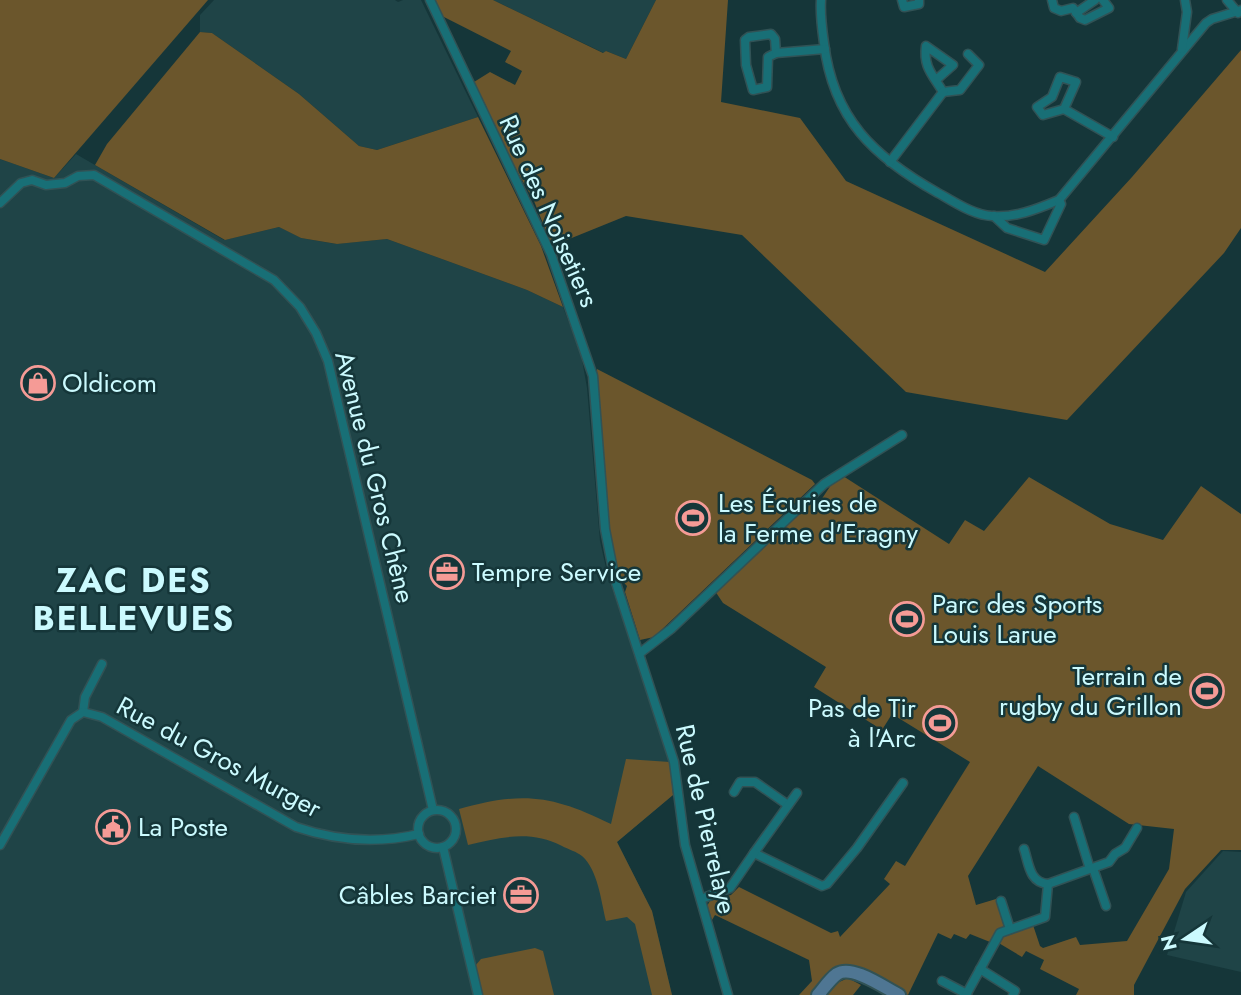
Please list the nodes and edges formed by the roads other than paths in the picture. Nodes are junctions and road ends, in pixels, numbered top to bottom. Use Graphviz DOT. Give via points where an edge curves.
graph roads {
  1 [pos="430,0"];
  2 [pos="821,0"];
  3 [pos="902,0"];
  4 [pos="919,0"];
  5 [pos="1052,0"];
  6 [pos="1095,0"];
  7 [pos="1103,0"];
  8 [pos="1185,0"];
  9 [pos="1225,1"];
  10 [pos="1239,11"];
  11 [pos="1076,13"];
  12 [pos="825,49"];
  13 [pos="1182,50"];
  14 [pos="776,53"];
  15 [pos="968,54"];
  16 [pos="936,80"];
  17 [pos="943,92"];
  18 [pos="1064,109"];
  19 [pos="1113,137"];
  20 [pos="890,162"];
  21 [pos="1059,200"];
  22 [pos="0,203"];
  23 [pos="994,216"];
  24 [pos="902,435"];
  25 [pos="640,653"];
  26 [pos="102,664"];
  27 [pos="83,712"];
  28 [pos="903,783"];
  29 [pos="734,792"];
  30 [pos="797,793"];
  31 [pos="788,805"];
  32 [pos="433,810"];
  33 [pos="1074,817"];
  34 [pos="1137,828"];
  35 [pos="419,834"];
  36 [pos="0,845"];
  37 [pos="443,847"];
  38 [pos="1024,849"];
  39 [pos="754,853"];
  40 [pos="1092,868"];
  41 [pos="1048,884"];
  42 [pos="701,899"];
  43 [pos="1001,901"];
  44 [pos="1106,906"];
  45 [pos="1010,929"];
  46 [pos="980,969"];
  47 [pos="942,981"];
  48 [pos="478,995"];
  49 [pos="728,995"];
  50 [pos="818,995"];
  51 [pos="899,995"];
  52 [pos="967,995"];
  53 [pos="1013,995"];
  1 -- 25 [label="street, Rue des Noisetiers" via="551,254 582,340 593,376 605,529 615,580"];
  2 -- 12 [label="street"];
  3 -- 4 [label="street" via="904,7 919,4"];
  5 -- 11 [label="street" via="1054,8 1073,8"];
  6 -- 11 [label="street"];
  7 -- 11 [label="street" via="1109,8 1085,20"];
  8 -- 13 [label="street"];
  9 -- 10 [label="street"];
  10 -- 13 [label="street" via="1212,19"];
  12 -- 14 [label="street"];
  12 -- 20 [label="street" via="828,71 848,119"];
  13 -- 19 [label="street"];
  14 -- 14 [label="street" via="768,57 766,86 753,90 745,40 771,34"];
  15 -- 17 [label="street" via="979,65 960,90"];
  16 -- 17 [label="street"];
  17 -- 20 [label="street"];
  18 -- 18 [label="street" via="1043,115 1037,107 1052,97 1060,77 1076,82"];
  18 -- 19 [label="street"];
  19 -- 21 [label="street"];
  20 -- 23 [label="street" via="958,204"];
  21 -- 23 [label="street" via="1034,211"];
  21 -- 23 [label="street" via="1044,240 1007,228"];
  22 -- 32 [label="street, Avenue du Gros Chêne" via="21,183 65,183 94,175 274,280 300,307 328,361"];
  24 -- 25 [label="street" via="824,484"];
  25 -- 42 [label="street, Rue de Pierrelaye" via="674,762 685,845"];
  26 -- 27 [label="street, Rue du Gros Murger" via="85,697"];
  27 -- 35 [label="street, Rue du Gros Murger" via="102,718 296,827 365,841"];
  27 -- 36 [label="street, Rue du Gros Murger" via="71,720"];
  28 -- 39 [label="street" via="827,884 818,885"];
  29 -- 31 [label="street" via="740,782 755,782"];
  30 -- 31 [label="street"];
  31 -- 39 [label="street"];
  32 -- 35 [label="street" via="421,819"];
  32 -- 37 [label="street" via="449,814 456,825 454,838"];
  33 -- 40 [label="street"];
  34 -- 40 [label="street" via="1125,848 1109,862"];
  35 -- 37 [label="street" via="427,844"];
  37 -- 48 [label="street"];
  38 -- 41 [label="street" via="1034,879"];
  39 -- 42 [label="street" via="730,888"];
  40 -- 41 [label="street"];
  40 -- 44 [label="street"];
  41 -- 45 [label="street" via="1045,917"];
  42 -- 49 [label="street, Rue de Pierrelaye"];
  43 -- 45 [label="street"];
  45 -- 46 [label="street" via="1000,933"];
  46 -- 52 [label="street"];
  46 -- 53 [label="street" via="1015,991"];
  47 -- 52 [label="street"];
  50 -- 51 [label="street" via="842,971 852,971"];
}
